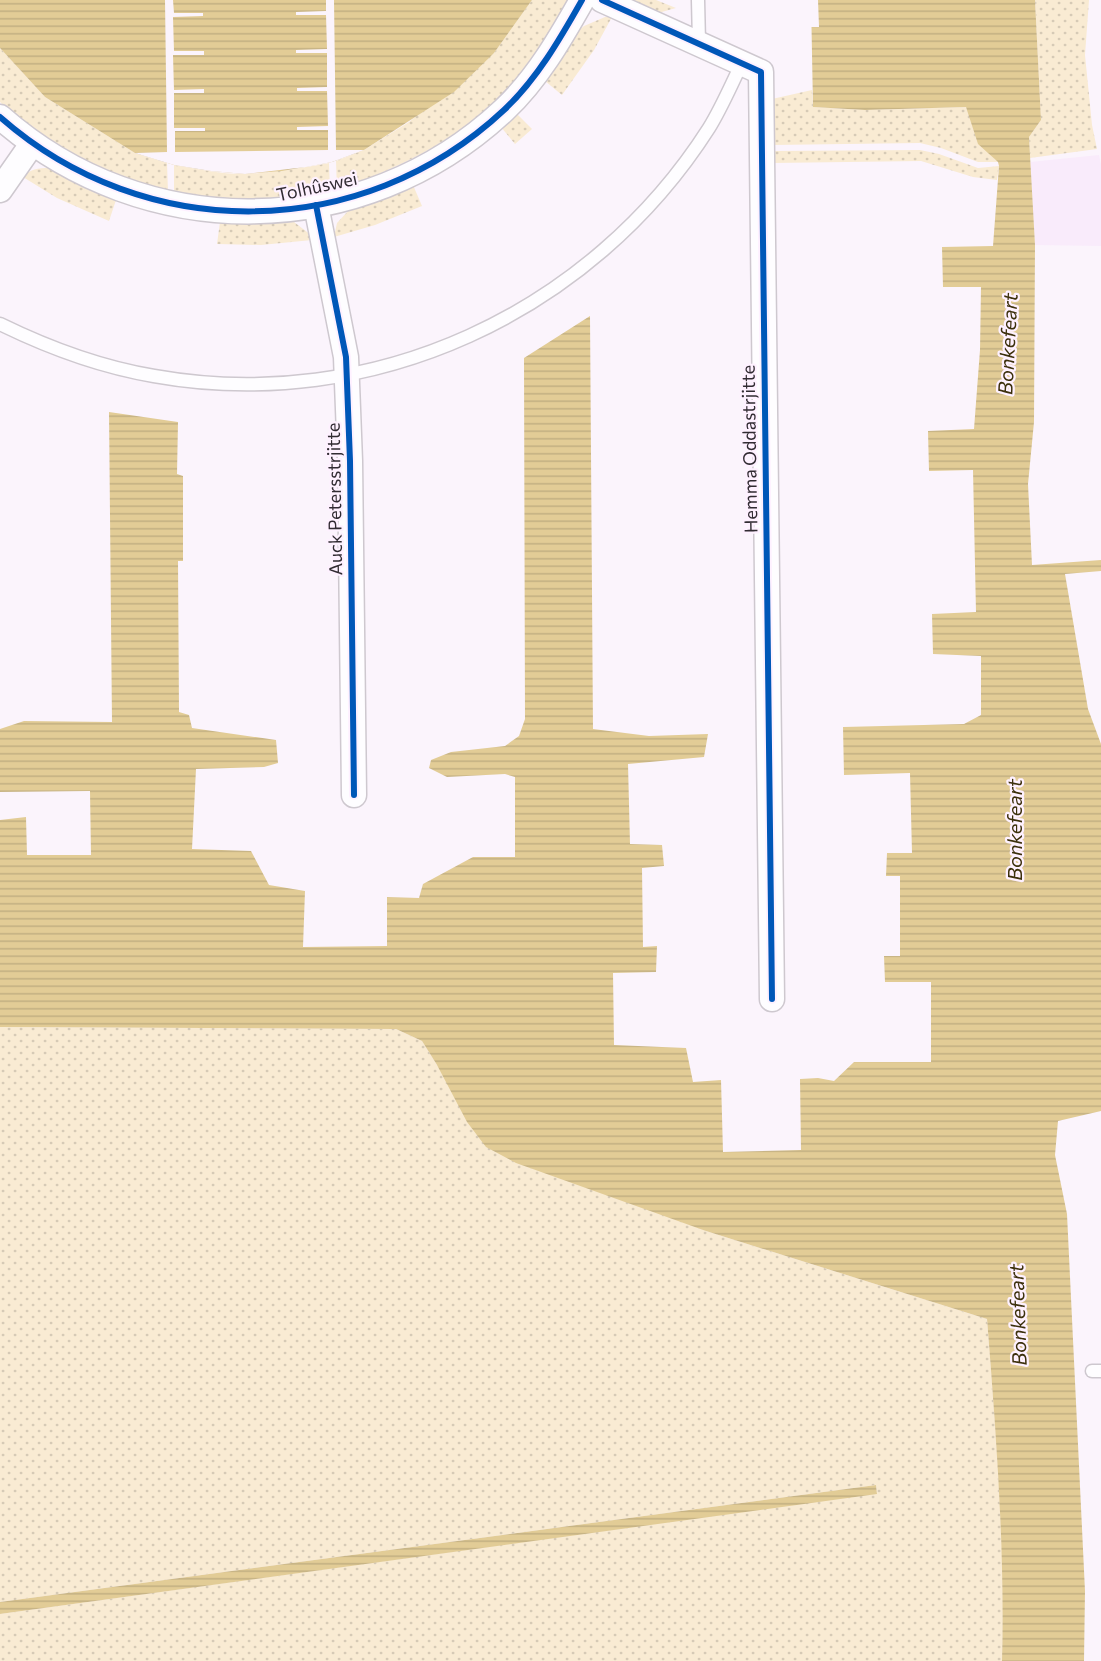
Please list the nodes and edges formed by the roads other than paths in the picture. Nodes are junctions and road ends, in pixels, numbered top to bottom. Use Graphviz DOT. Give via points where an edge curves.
graph roads {
  1 [pos="582,0"];
  2 [pos="602,0"];
  3 [pos="698,0"];
  4 [pos="699,42"];
  5 [pos="742,63"];
  6 [pos="0,117"];
  7 [pos="32,144"];
  8 [pos="0,190"];
  9 [pos="316,205"];
  10 [pos="0,324"];
  11 [pos="347,375"];
  12 [pos="354,795"];
  13 [pos="772,999"];
  1 -- 9 [label="street, Tolhûswei" via="541,67 481,130 412,173 360,194"];
  2 -- 4 [label="street, Hemma Oddastrjitte"];
  3 -- 4 [label="lane"];
  4 -- 5 [label="street, Hemma Oddastrjitte"];
  5 -- 11 [label="lane" via="709,127 669,183 616,240 564,283 469,336 408,359"];
  5 -- 13 [label="street, Hemma Oddastrjitte" via="761,72"];
  6 -- 7 [label="street, Tolhûswei"];
  7 -- 8 [label="street"];
  7 -- 9 [label="street, Tolhûswei" via="102,182 171,204 233,212"];
  9 -- 11 [label="street, Auck Petersstrjitte"];
  10 -- 11 [label="lane" via="92,361 187,381 287,383"];
  11 -- 12 [label="street, Auck Petersstrjitte"];
}
